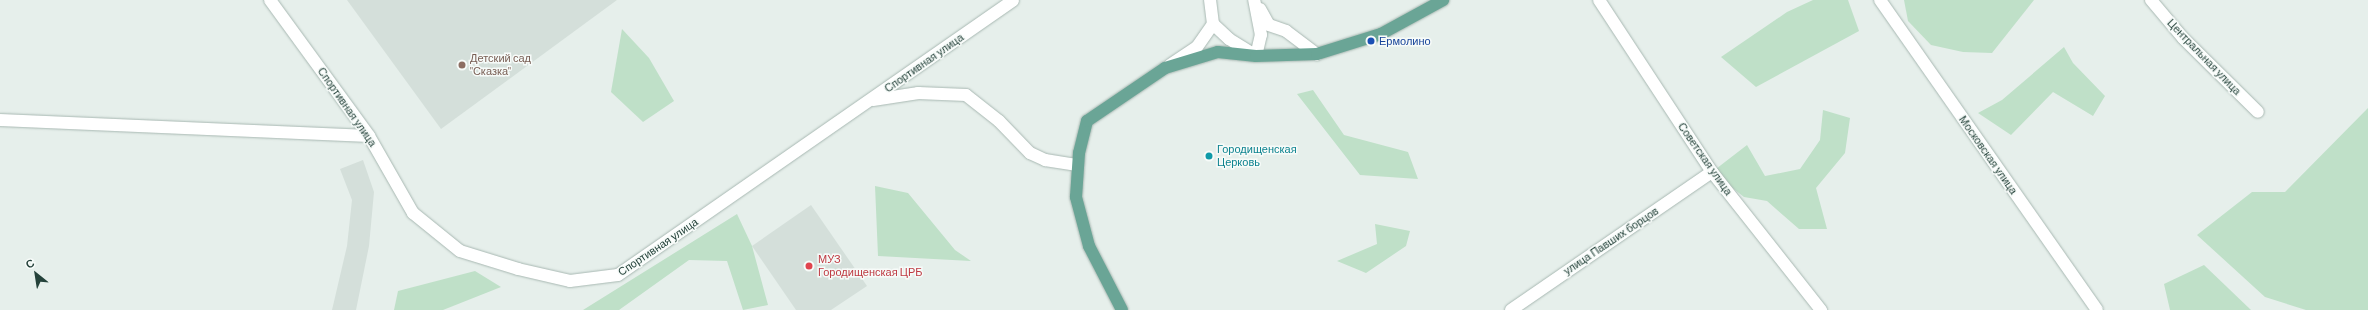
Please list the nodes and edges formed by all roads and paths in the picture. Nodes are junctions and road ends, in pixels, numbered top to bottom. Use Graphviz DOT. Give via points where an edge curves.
graph roads {
  1 [pos="270,0"];
  2 [pos="1013,0"];
  3 [pos="1210,0"];
  4 [pos="1443,0"];
  5 [pos="1599,0"];
  6 [pos="1880,0"];
  7 [pos="2151,0"];
  8 [pos="1255,2"];
  9 [pos="1213,24"];
  10 [pos="1317,54"];
  11 [pos="1256,56"];
  12 [pos="1165,68"];
  13 [pos="870,100"];
  14 [pos="2258,112"];
  15 [pos="0,120"];
  16 [pos="369,136"];
  17 [pos="1078,165"];
  18 [pos="1712,172"];
  19 [pos="1122,310"];
  20 [pos="1510,310"];
  21 [pos="1821,310"];
  22 [pos="2097,310"];
  1 -- 16 [label="street, Спортивная улица"];
  2 -- 13 [label="street, Спортивная улица"];
  3 -- 9 [label="street"];
  4 -- 10 [label="main road" via="1381,34"];
  5 -- 18 [label="street, Советская улица"];
  6 -- 22 [label="street, Московская улица"];
  7 -- 14 [label="street, Центральная улица" via="2183,38"];
  8 -- 10 [label="street" via="1269,25 1286,31"];
  8 -- 11 [label="street" via="1261,35"];
  9 -- 11 [label="street" via="1229,39"];
  9 -- 12 [label="street" via="1197,47"];
  10 -- 11 [label="main road"];
  11 -- 12 [label="main road" via="1218,52"];
  12 -- 17 [label="main road" via="1087,121"];
  13 -- 16 [label="street, Спортивная улица" via="618,275 570,281 518,269 460,251 413,213"];
  13 -- 17 [label="street" via="918,93 966,95 999,121 1030,153 1045,160"];
  15 -- 16 [label="street"];
  17 -- 19 [label="main road" via="1076,197 1089,246"];
  18 -- 20 [label="street, улица Павших борцов"];
  18 -- 21 [label="street, Советская улица"];
}
